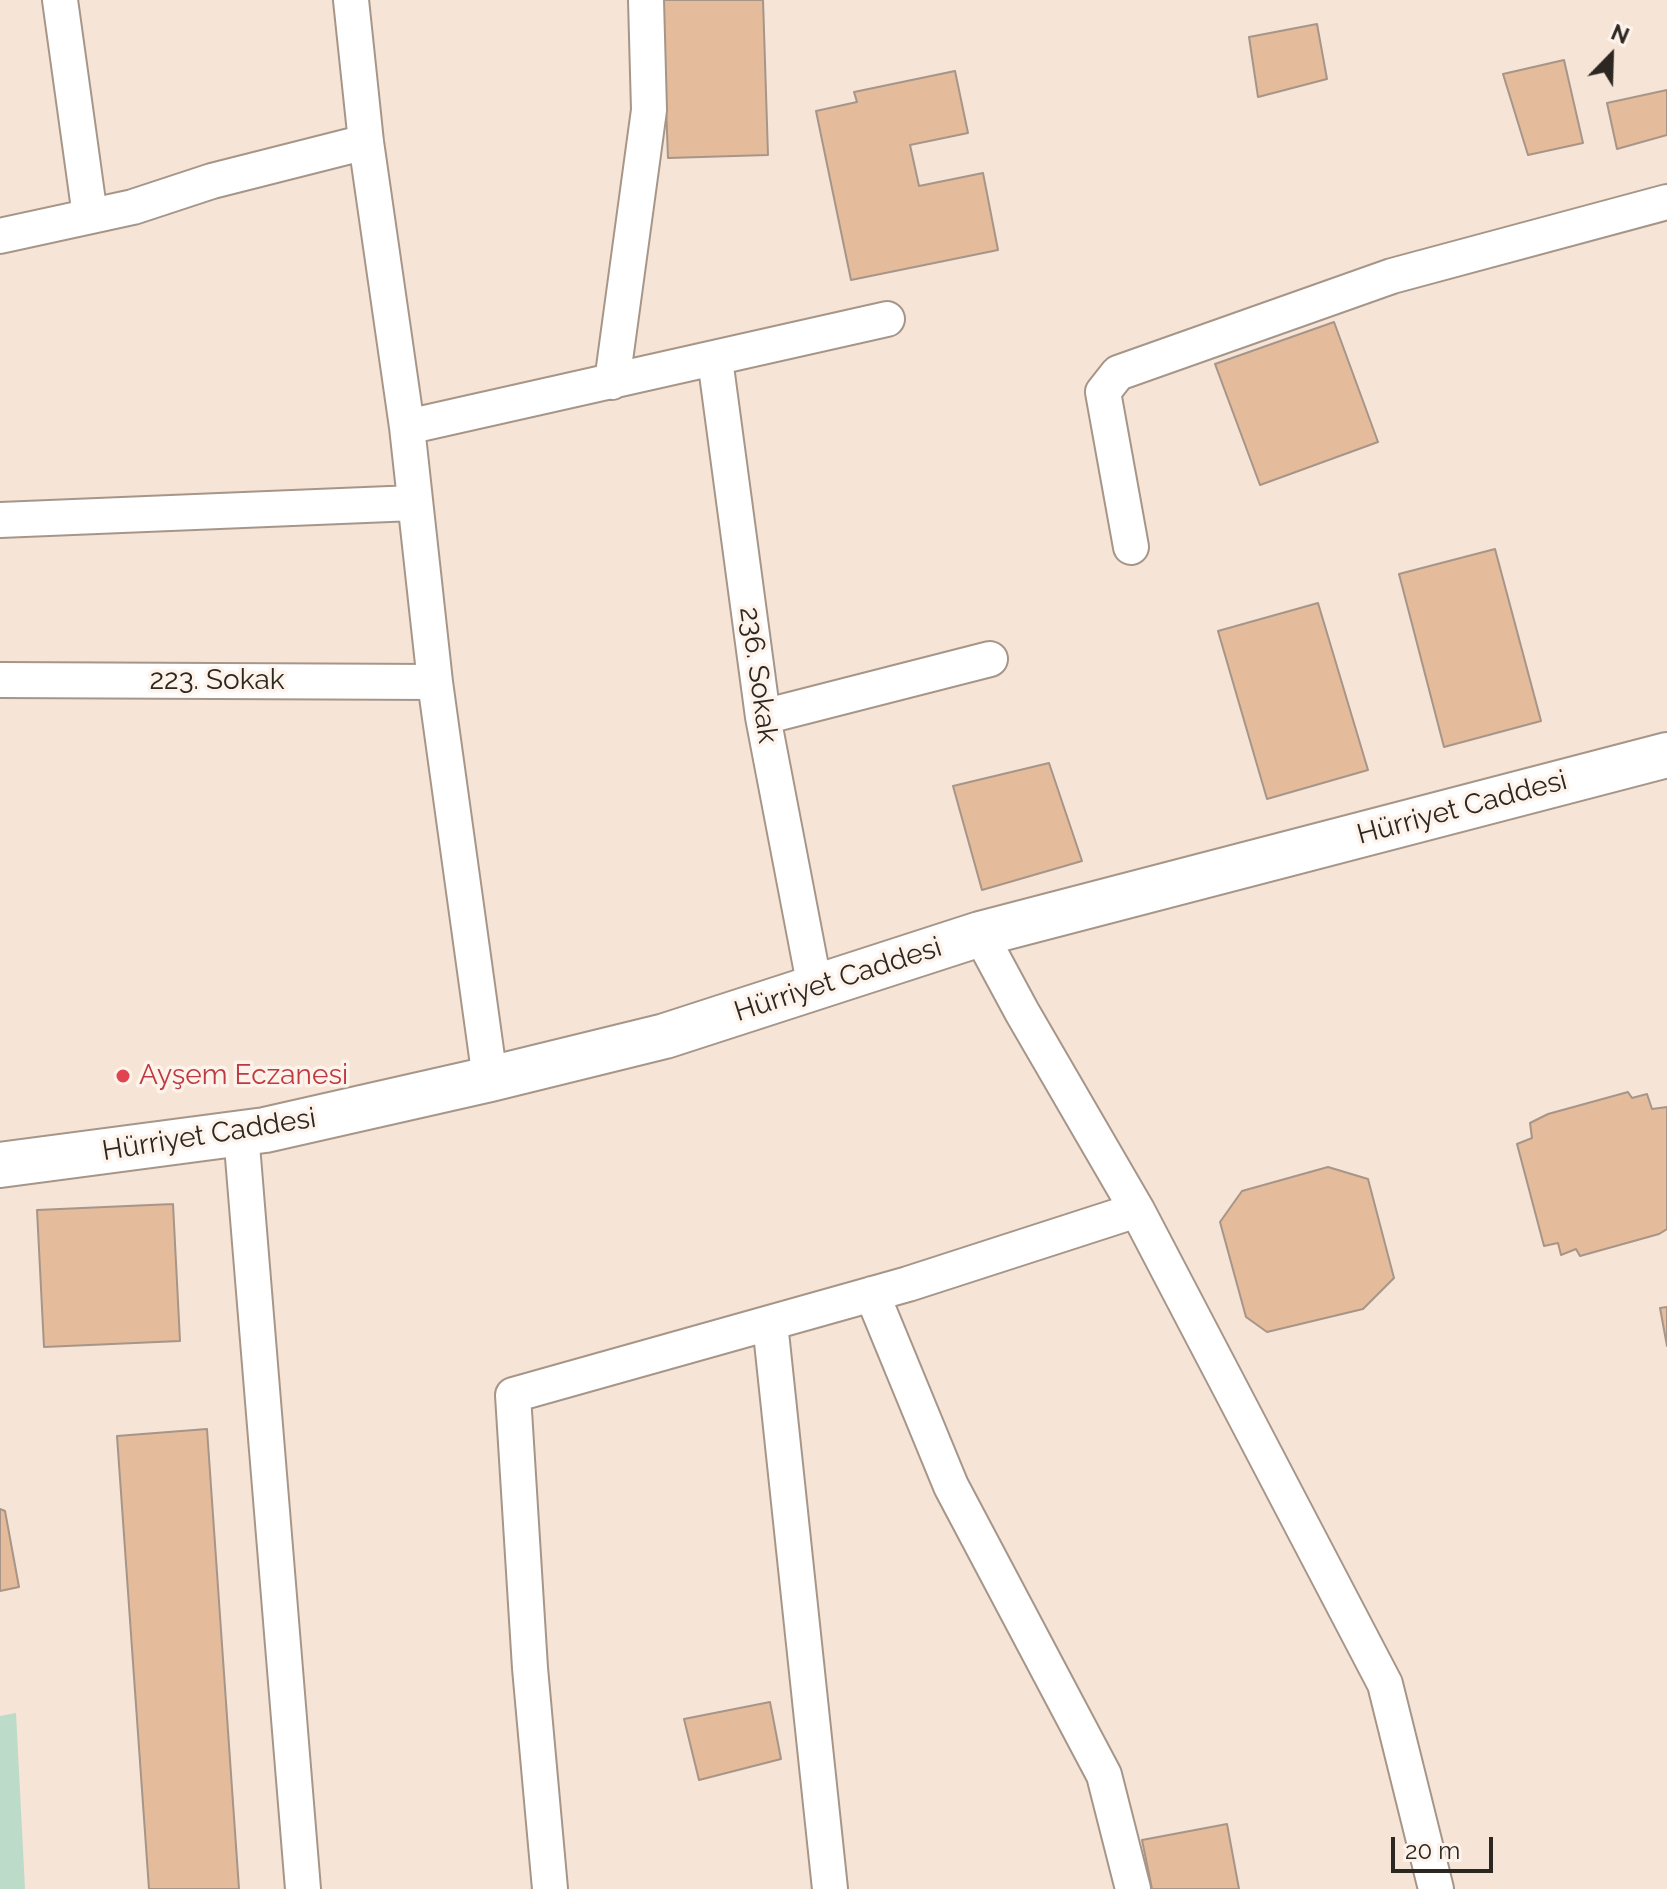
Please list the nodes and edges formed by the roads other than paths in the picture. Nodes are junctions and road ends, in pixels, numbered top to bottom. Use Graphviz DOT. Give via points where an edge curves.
graph roads {
  1 [pos="60,0"];
  2 [pos="351,0"];
  3 [pos="646,0"];
  4 [pos="366,142"];
  5 [pos="1667,202"];
  6 [pos="90,216"];
  7 [pos="0,236"];
  8 [pos="887,319"];
  9 [pos="715,359"];
  10 [pos="612,382"];
  11 [pos="407,427"];
  12 [pos="414,503"];
  13 [pos="0,520"];
  14 [pos="1131,547"];
  15 [pos="990,659"];
  16 [pos="0,680"];
  17 [pos="435,682"];
  18 [pos="763,717"];
  19 [pos="1667,755"];
  20 [pos="980,934"];
  21 [pos="815,988"];
  22 [pos="490,1079"];
  23 [pos="241,1133"];
  24 [pos="0,1165"];
  25 [pos="1137,1210"];
  26 [pos="872,1294"];
  27 [pos="770,1323"];
  28 [pos="303,1889"];
  29 [pos="550,1889"];
  30 [pos="830,1889"];
  31 [pos="1133,1889"];
  32 [pos="1436,1889"];
  1 -- 6 [label="street"];
  2 -- 4 [label="street"];
  3 -- 10 [label="street" via="649,110"];
  4 -- 6 [label="street"];
  4 -- 11 [label="street"];
  5 -- 14 [label="street" via="1392,276 1118,373 1103,392"];
  6 -- 7 [label="street"];
  8 -- 9 [label="street"];
  9 -- 10 [label="street"];
  9 -- 18 [label="street, 236. Sokak"];
  10 -- 11 [label="street"];
  11 -- 12 [label="street"];
  12 -- 13 [label="street"];
  12 -- 17 [label="street"];
  15 -- 18 [label="street"];
  16 -- 17 [label="street, 223. Sokak"];
  17 -- 22 [label="street"];
  18 -- 21 [label="street, 236. Sokak"];
  19 -- 20 [label="street, Hürriyet Caddesi"];
  20 -- 21 [label="street, Hürriyet Caddesi"];
  20 -- 25 [label="street"];
  21 -- 22 [label="street, Hürriyet Caddesi" via="665,1036"];
  22 -- 23 [label="street, Hürriyet Caddesi"];
  23 -- 24 [label="street, Hürriyet Caddesi"];
  23 -- 28 [label="street"];
  25 -- 26 [label="street"];
  25 -- 32 [label="street" via="1385,1684"];
  26 -- 27 [label="street"];
  26 -- 31 [label="street" via="951,1486 1104,1775"];
  27 -- 29 [label="street" via="513,1395"];
  27 -- 30 [label="street"];
}
